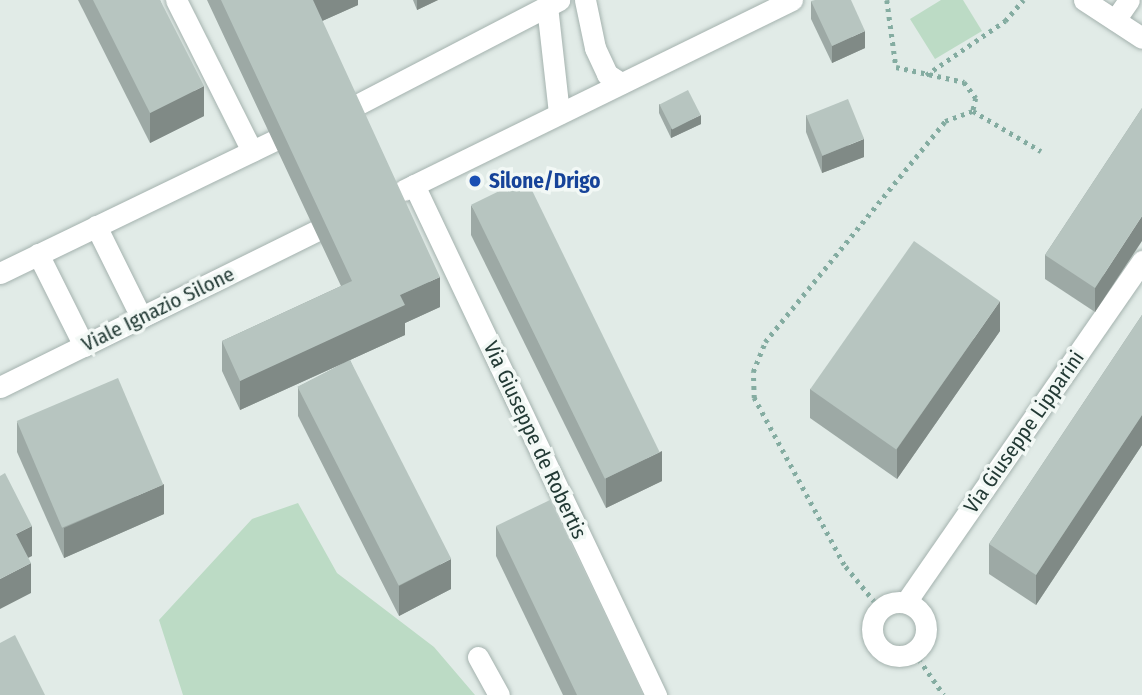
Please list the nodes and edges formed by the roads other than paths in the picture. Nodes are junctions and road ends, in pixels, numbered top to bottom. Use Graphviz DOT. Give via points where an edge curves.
graph roads {
  1 [pos="176,0"];
  2 [pos="585,0"];
  3 [pos="792,0"];
  4 [pos="1129,0"];
  5 [pos="1089,1"];
  6 [pos="553,3"];
  7 [pos="1115,20"];
  8 [pos="1142,38"];
  9 [pos="621,83"];
  10 [pos="349,109"];
  11 [pos="559,113"];
  12 [pos="273,141"];
  13 [pos="252,150"];
  14 [pos="414,185"];
  15 [pos="389,196"];
  16 [pos="96,226"];
  17 [pos="315,231"];
  18 [pos="38,254"];
  19 [pos="1142,261"];
  20 [pos="0,273"];
  21 [pos="141,317"];
  22 [pos="84,346"];
  23 [pos="0,387"];
  24 [pos="906,602"];
  25 [pos="478,657"];
  26 [pos="499,695"];
  27 [pos="656,695"];
  1 -- 13 [label="street"];
  2 -- 9 [label="street" via="595,48 607,74"];
  3 -- 9 [label="street"];
  4 -- 7 [label="street"];
  5 -- 7 [label="street"];
  6 -- 10 [label="street"];
  6 -- 11 [label="street"];
  7 -- 8 [label="street"];
  9 -- 11 [label="street"];
  11 -- 14 [label="street"];
  12 -- 13 [label="street"];
  13 -- 16 [label="street"];
  14 -- 15 [label="street"];
  14 -- 27 [label="street, Via Giuseppe de Robertis"];
  16 -- 18 [label="street"];
  16 -- 21 [label="street"];
  17 -- 21 [label="street, Viale Ignazio Silone"];
  18 -- 20 [label="street"];
  18 -- 22 [label="street"];
  19 -- 24 [label="street, Via Giuseppe Lipparini"];
  21 -- 22 [label="street, Viale Ignazio Silone"];
  22 -- 23 [label="street, Viale Ignazio Silone"];
  24 -- 24 [label="street" via="926,624 914,652 894,656 877,646 872,627 880,609"];
  25 -- 26 [label="street"];
}
